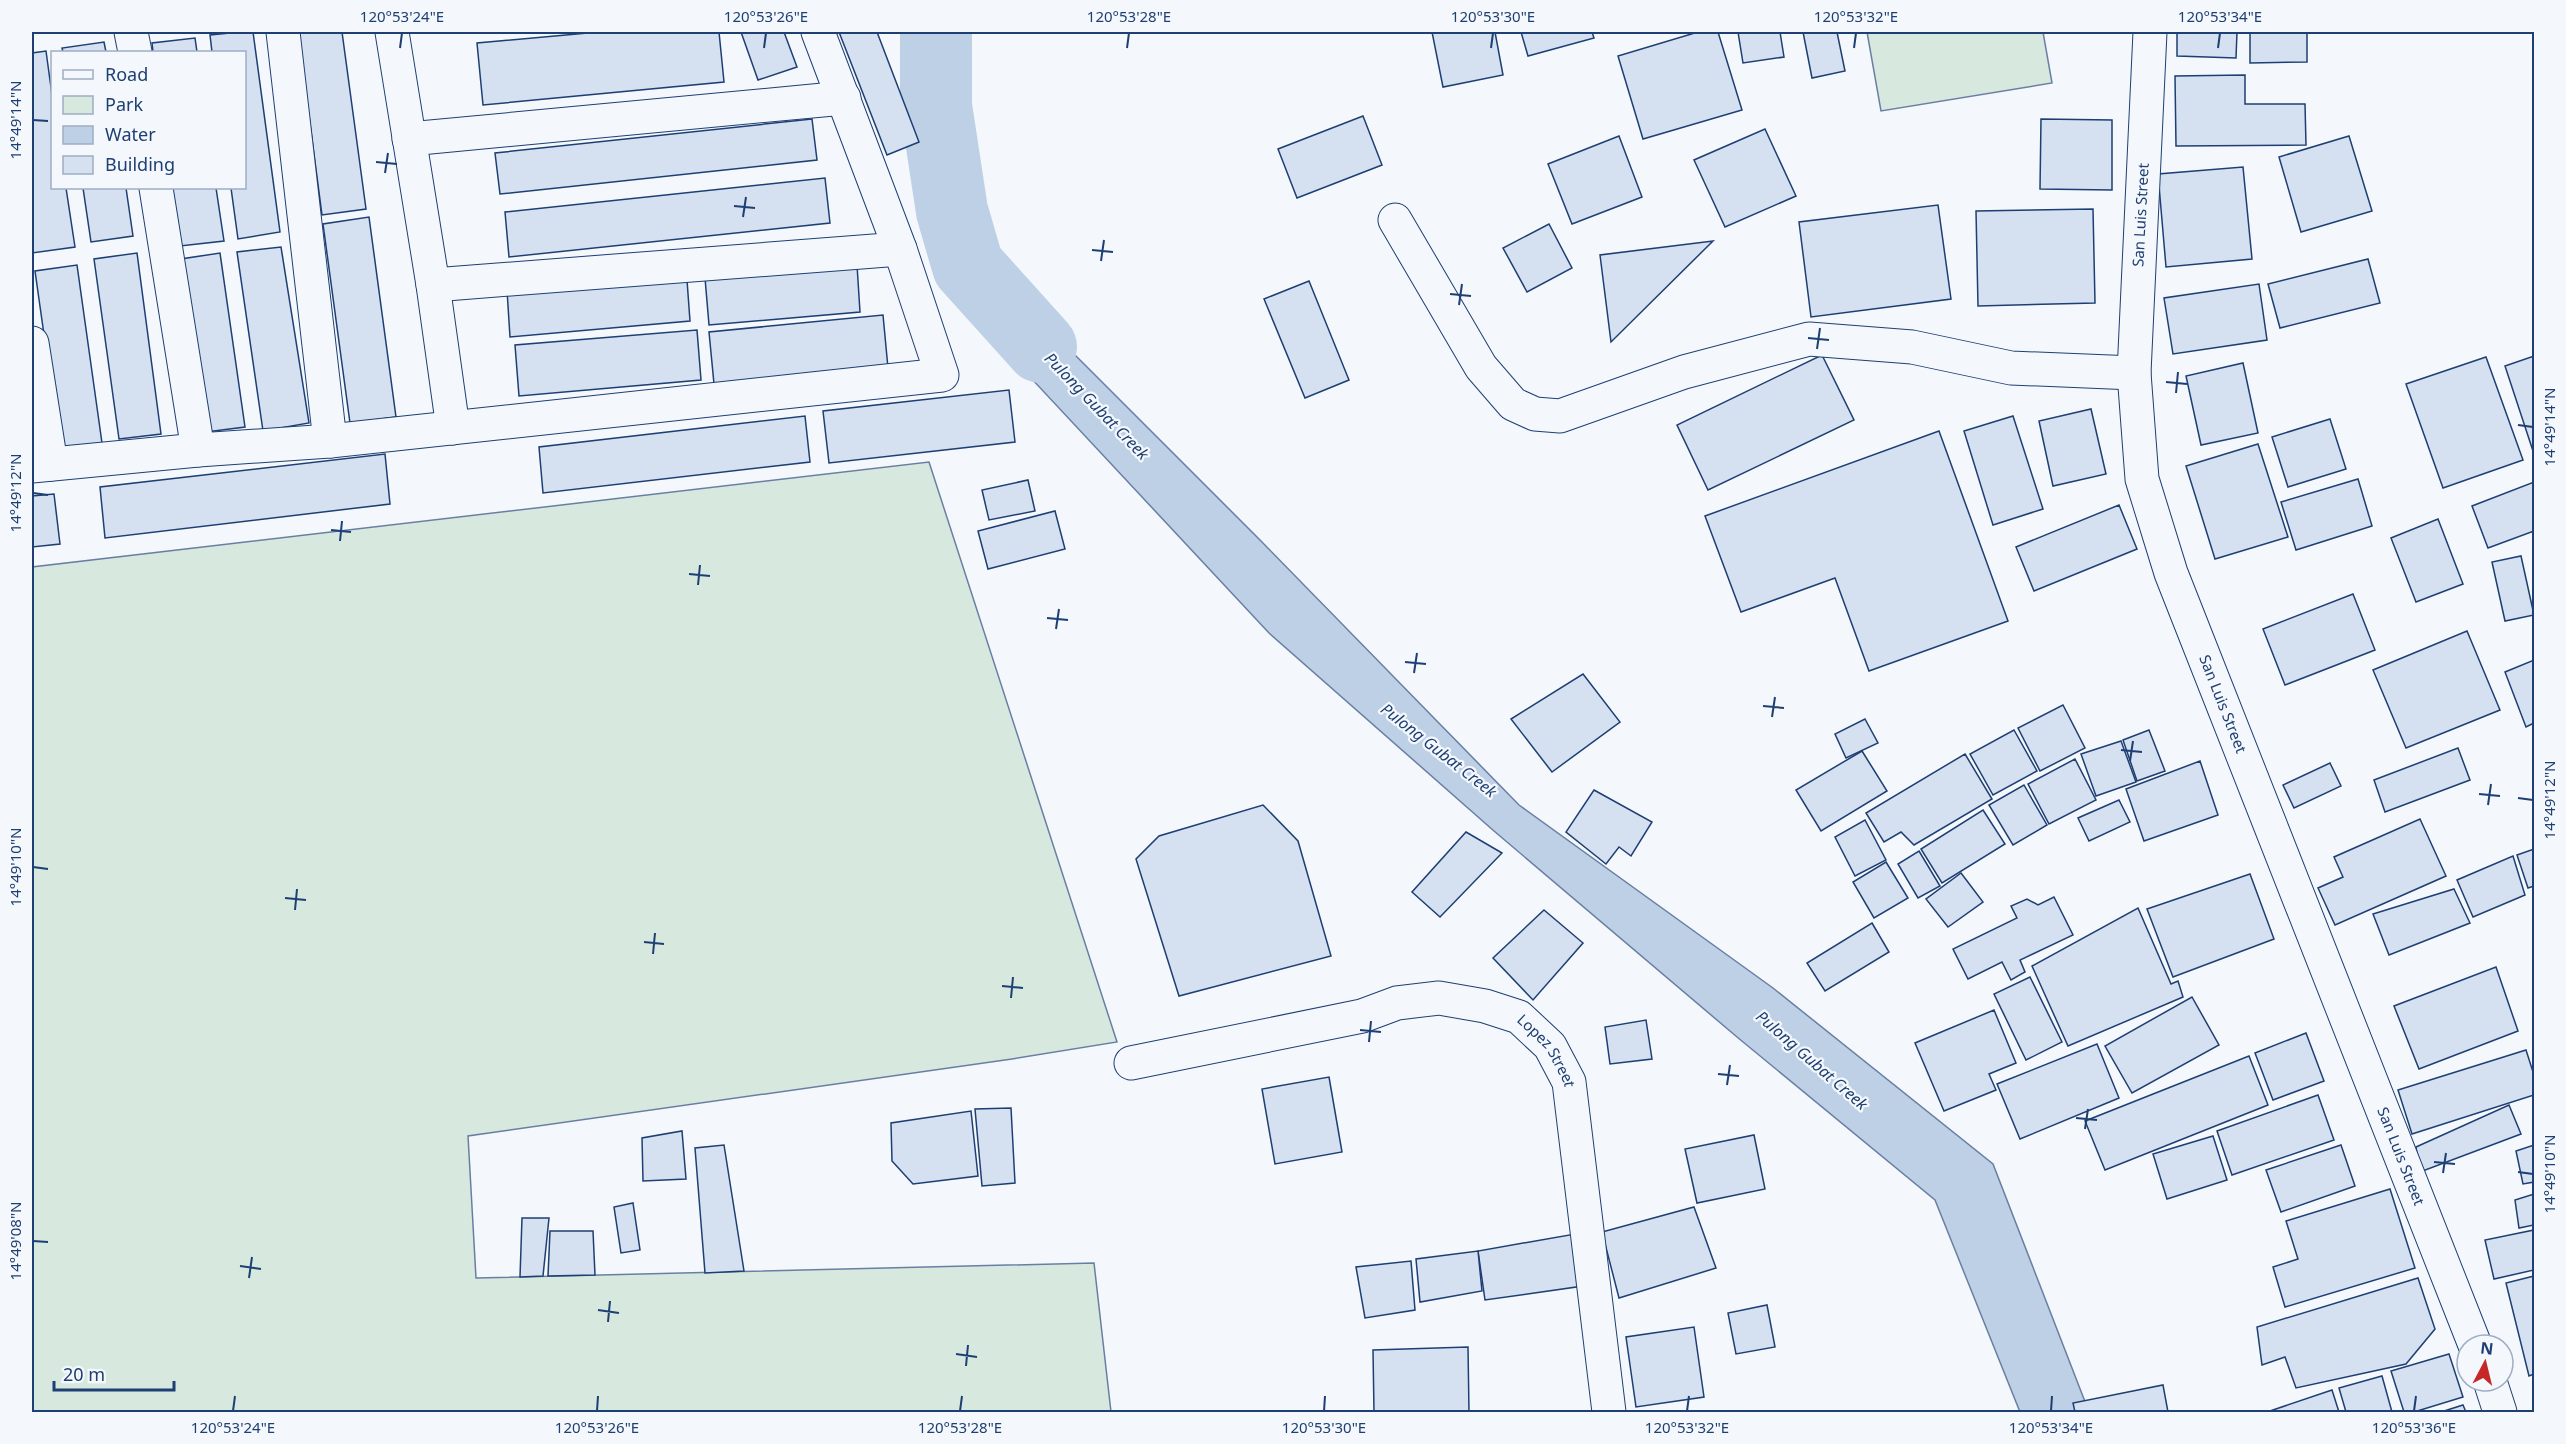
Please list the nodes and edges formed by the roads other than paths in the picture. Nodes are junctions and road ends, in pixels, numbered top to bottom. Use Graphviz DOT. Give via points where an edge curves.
graph roads {
  1 [pos="131,32"];
  2 [pos="283,32"];
  3 [pos="392,32"];
  4 [pos="818,32"];
  5 [pos="2150,32"];
  6 [pos="135,51"];
  7 [pos="844,98"];
  8 [pos="410,139"];
  9 [pos="156,189"];
  10 [pos="1395,220"];
  11 [pos="900,249"];
  12 [pos="433,285"];
  13 [pos="32,343"];
  14 [pos="2134,372"];
  15 [pos="453,428"];
  16 [pos="330,441"];
  17 [pos="198,450"];
  18 [pos="41,465"];
  19 [pos="1131,1063"];
  20 [pos="2470,1333"];
  21 [pos="2494,1393"];
  22 [pos="1609,1413"];
  23 [pos="2500,1413"];
  1 -- 6 [label="street"];
  2 -- 16 [label="street"];
  3 -- 8 [label="street"];
  4 -- 7 [label="street"];
  5 -- 14 [label="street, San Luis Street"];
  7 -- 8 [label="street"];
  7 -- 11 [label="street"];
  8 -- 12 [label="street"];
  9 -- 17 [label="street"];
  10 -- 14 [label="street" via="1481,367 1513,404 1534,414 1560,416 1684,372 1809,339 1912,347 2011,368"];
  11 -- 12 [label="street"];
  11 -- 15 [label="street" via="942,375"];
  12 -- 15 [label="street"];
  13 -- 18 [label="street"];
  14 -- 20 [label="street, San Luis Street" via="2142,479 2170,573"];
  15 -- 16 [label="street"];
  16 -- 17 [label="street"];
  17 -- 18 [label="street"];
  19 -- 22 [label="street, Lopez Street" via="1439,998 1519,1017 1550,1046 1569,1082"];
  21 -- 23 [label="street"];
}
